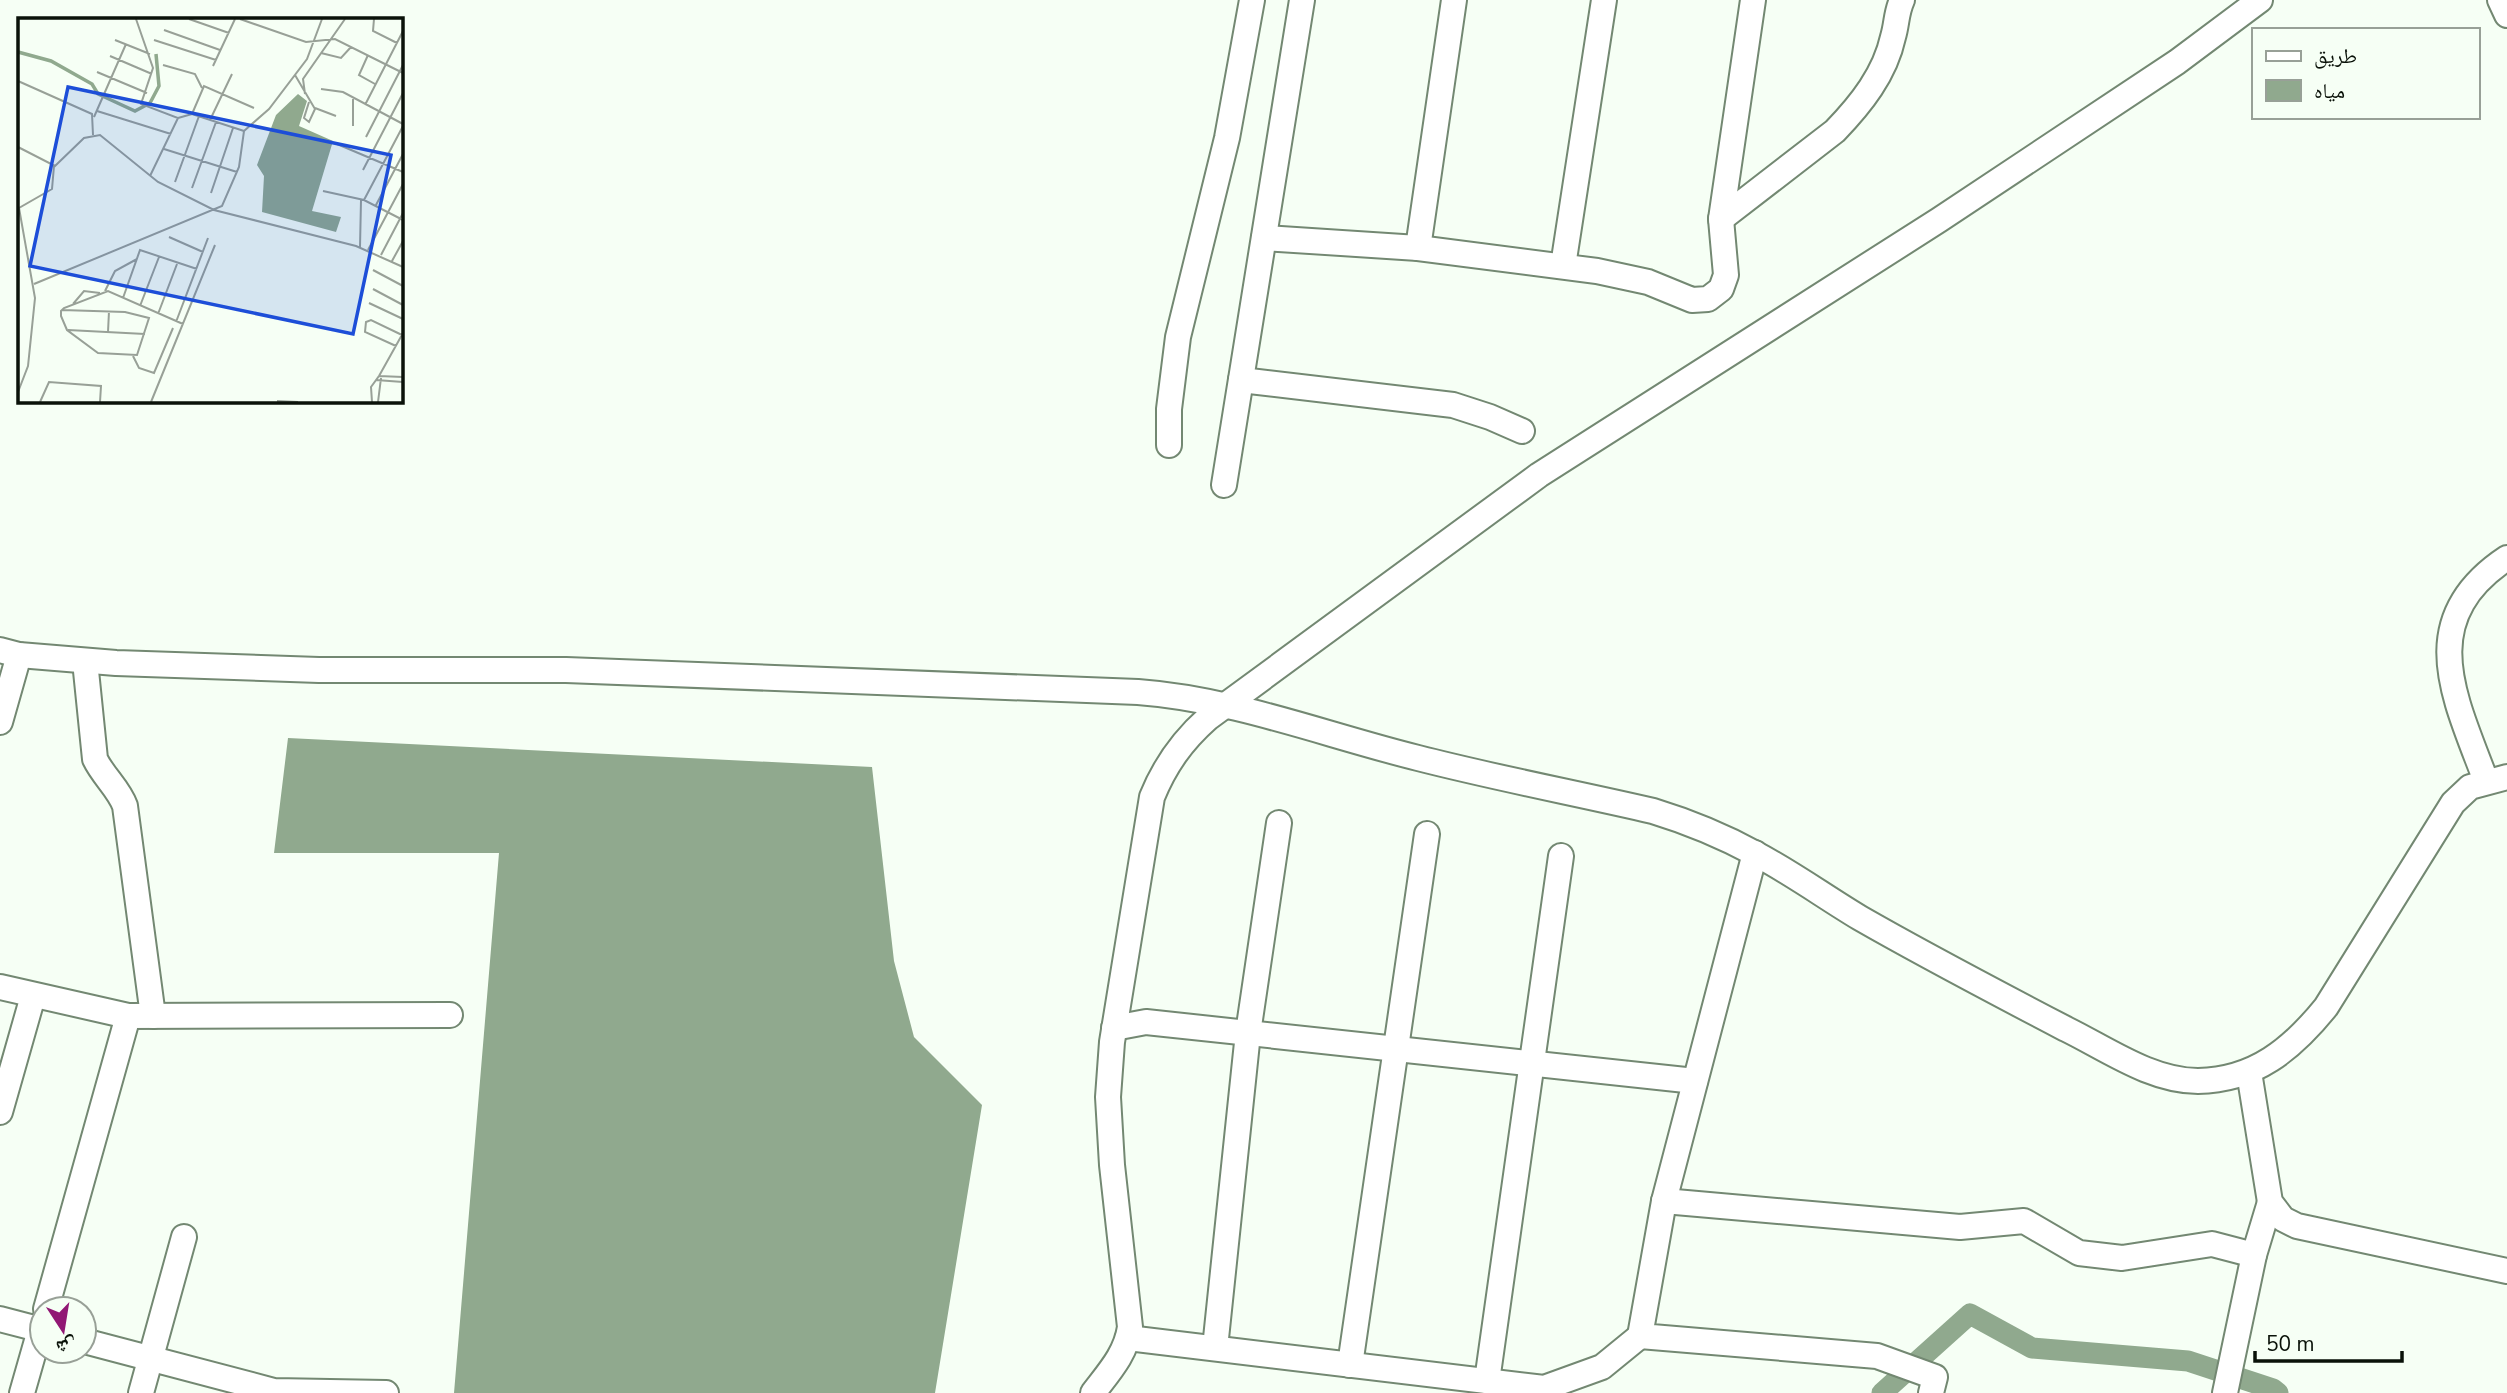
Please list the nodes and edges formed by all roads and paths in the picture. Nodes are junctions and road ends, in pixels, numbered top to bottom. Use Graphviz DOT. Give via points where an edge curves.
graph roads {
  1 [pos="1252,0"];
  2 [pos="1302,0"];
  3 [pos="1454,0"];
  4 [pos="1604,0"];
  5 [pos="1753,0"];
  6 [pos="1902,0"];
  7 [pos="2260,0"];
  8 [pos="2500,0"];
  9 [pos="2507,15"];
  10 [pos="1721,219"];
  11 [pos="1264,238"];
  12 [pos="1418,248"];
  13 [pos="1563,267"];
  14 [pos="1241,380"];
  15 [pos="1522,431"];
  16 [pos="1168,445"];
  17 [pos="1224,485"];
  18 [pos="2507,558"];
  19 [pos="9,653"];
  20 [pos="85,660"];
  21 [pos="1227,705"];
  22 [pos="0,722"];
  23 [pos="2497,779"];
  24 [pos="1279,823"];
  25 [pos="1427,834"];
  26 [pos="1755,853"];
  27 [pos="1561,856"];
  28 [pos="0,987"];
  29 [pos="33,996"];
  30 [pos="450,1015"];
  31 [pos="128,1016"];
  32 [pos="153,1016"];
  33 [pos="1114,1028"];
  34 [pos="1248,1033"];
  35 [pos="1398,1049"];
  36 [pos="1530,1063"];
  37 [pos="2249,1072"];
  38 [pos="1695,1081"];
  39 [pos="0,1112"];
  40 [pos="1664,1201"];
  41 [pos="2270,1202"];
  42 [pos="184,1237"];
  43 [pos="2254,1255"];
  44 [pos="2507,1271"];
  45 [pos="51,1295"];
  46 [pos="0,1319"];
  47 [pos="28,1322"];
  48 [pos="1640,1336"];
  49 [pos="1128,1338"];
  50 [pos="98,1345"];
  51 [pos="1215,1348"];
  52 [pos="150,1359"];
  53 [pos="1350,1364"];
  54 [pos="30,1365"];
  55 [pos="1487,1381"];
  56 [pos="1397,1382"];
  57 [pos="1545,1390"];
  58 [pos="22,1393"];
  59 [pos="141,1393"];
  60 [pos="386,1393"];
  61 [pos="1093,1393"];
  62 [pos="1931,1393"];
  63 [pos="2225,1393"];
  1 -- 16 [label="street" via="1227,138 1178,337"];
  2 -- 11 [label="street"];
  3 -- 12 [label="street"];
  4 -- 13 [label="street"];
  5 -- 10 [label="street"];
  6 -- 10 [label="street" via="1887,57 1851,114"];
  7 -- 21 [label="street" via="2177,62 1939,220 1539,475"];
  8 -- 9 [label="street"];
  10 -- 13 [label="street" via="1726,275 1721,289 1708,299 1692,300 1623,275"];
  11 -- 12 [label="street"];
  11 -- 14 [label="street"];
  12 -- 13 [label="street"];
  14 -- 15 [label="street" via="1453,405"];
  14 -- 17 [label="street"];
  18 -- 23 [label="street" via="2481,578 2462,604 2449,652 2452,687"];
  19 -- 20 [label="street"];
  19 -- 22 [label="street"];
  20 -- 21 [label="street" via="319,670 566,670 1138,692"];
  20 -- 32 [label="street" via="95,759 125,806"];
  21 -- 26 [label="street" via="1418,758 1653,811"];
  21 -- 33 [label="street" via="1178,747 1152,797"];
  23 -- 37 [label="street" via="2470,788 2453,803 2326,1007 2283,1053"];
  24 -- 34 [label="street"];
  25 -- 35 [label="street"];
  26 -- 37 [label="street" via="1957,973 2142,1068 2195,1081"];
  26 -- 38 [label="street"];
  27 -- 36 [label="street"];
  28 -- 29 [label="street"];
  29 -- 31 [label="street"];
  29 -- 39 [label="street"];
  30 -- 32 [label="street"];
  31 -- 32 [label="street"];
  31 -- 45 [label="street"];
  33 -- 34 [label="street" via="1146,1022"];
  33 -- 49 [label="street" via="1109,1131 1130,1315"];
  34 -- 35 [label="street"];
  34 -- 51 [label="street"];
  35 -- 36 [label="street"];
  35 -- 53 [label="street"];
  36 -- 38 [label="street"];
  36 -- 55 [label="street"];
  37 -- 41 [label="street"];
  38 -- 40 [label="street"];
  40 -- 43 [label="street" via="1959,1227 2024,1221 2079,1253 2122,1258 2212,1244"];
  40 -- 48 [label="street"];
  41 -- 43 [label="street"];
  41 -- 44 [label="street" via="2283,1219 2297,1226"];
  42 -- 52 [label="street"];
  43 -- 63 [label="street"];
  46 -- 47 [label="street"];
  48 -- 57 [label="street" via="1602,1367"];
  48 -- 62 [label="street" via="1877,1356 1935,1377"];
  49 -- 51 [label="street"];
  49 -- 61 [label="street" via="1118,1362"];
  50 -- 52 [label="street"];
  51 -- 53 [label="street"];
  52 -- 59 [label="street"];
  52 -- 60 [label="street" via="274,1391"];
  53 -- 56 [label="street"];
  54 -- 58 [label="street"];
  55 -- 56 [label="street"];
  55 -- 57 [label="street"];
}
